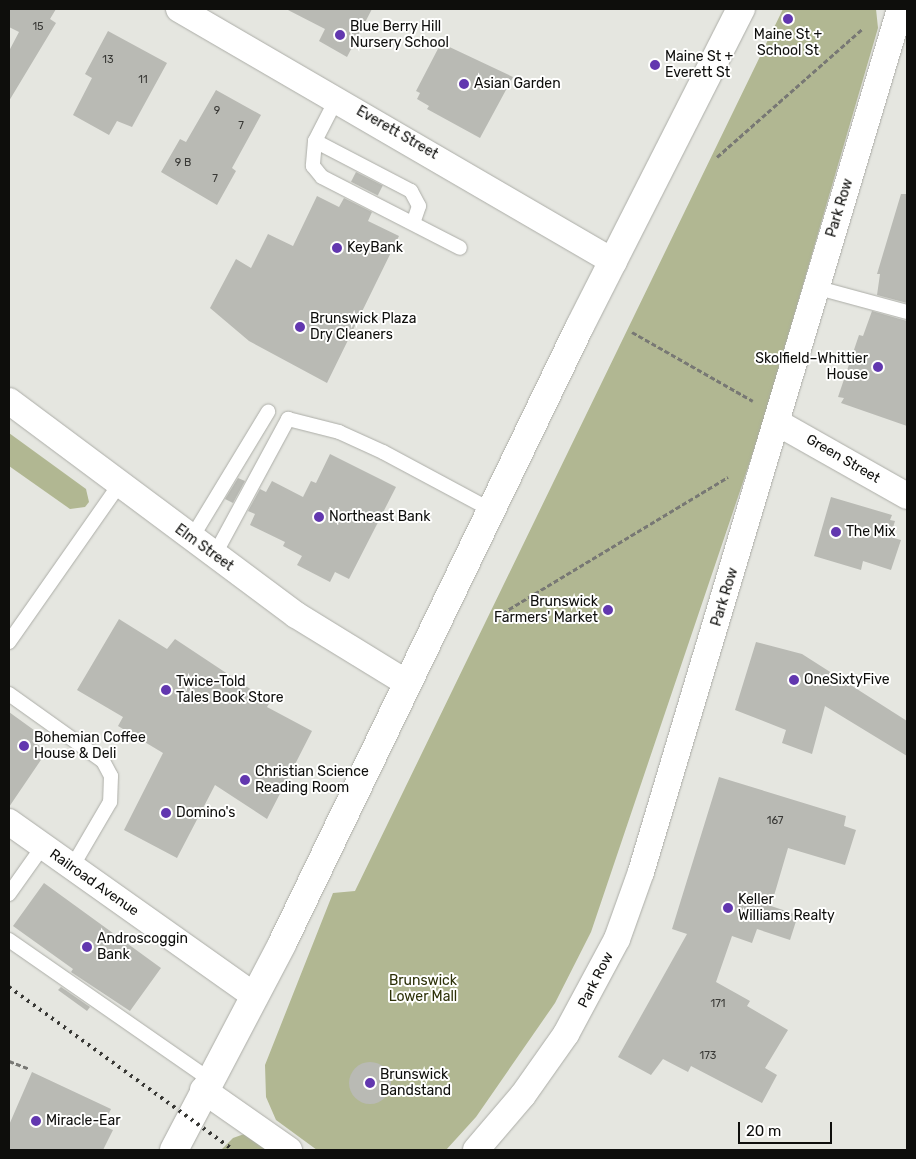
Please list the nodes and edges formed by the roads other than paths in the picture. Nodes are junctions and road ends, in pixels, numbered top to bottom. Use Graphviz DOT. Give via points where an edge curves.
graph roads {
  1 [pos="179,9"];
  2 [pos="900,9"];
  3 [pos="737,16"];
  4 [pos="337,98"];
  5 [pos="315,141"];
  6 [pos="413,223"];
  7 [pos="460,248"];
  8 [pos="614,262"];
  9 [pos="815,287"];
  10 [pos="907,312"];
  11 [pos="9,401"];
  12 [pos="268,412"];
  13 [pos="778,423"];
  14 [pos="119,485"];
  15 [pos="907,496"];
  16 [pos="491,510"];
  17 [pos="191,539"];
  18 [pos="214,556"];
  19 [pos="9,642"];
  20 [pos="407,683"];
  21 [pos="9,694"];
  22 [pos="9,822"];
  23 [pos="43,846"];
  24 [pos="72,867"];
  25 [pos="9,894"];
  26 [pos="9,940"];
  27 [pos="253,995"];
  28 [pos="206,1085"];
  29 [pos="174,1150"];
  30 [pos="289,1150"];
  31 [pos="476,1150"];
  1 -- 4 [label="street, Everett Street"];
  2 -- 9 [label="street, Park Row"];
  3 -- 8 [label="main road"];
  4 -- 5 [label="lane"];
  4 -- 8 [label="street, Everett Street"];
  5 -- 6 [label="lane" via="313,166 322,177"];
  5 -- 6 [label="lane" via="412,191 419,206"];
  6 -- 7 [label="lane"];
  8 -- 16 [label="main road"];
  9 -- 10 [label="lane"];
  9 -- 13 [label="street, Park Row"];
  11 -- 14 [label="street, Elm Street"];
  12 -- 17 [label="lane"];
  13 -- 15 [label="street, Green Street"];
  13 -- 31 [label="street, Park Row" via="641,872 617,939 566,1034 523,1095"];
  14 -- 17 [label="street, Elm Street"];
  14 -- 19 [label="lane"];
  16 -- 18 [label="lane" via="339,432 288,419"];
  16 -- 20 [label="main road"];
  17 -- 18 [label="street, Elm Street"];
  18 -- 20 [label="street, Elm Street" via="296,615"];
  20 -- 27 [label="main road" via="282,944"];
  21 -- 24 [label="lane" via="103,761 111,776 110,802"];
  22 -- 23 [label="street, Railroad Avenue"];
  23 -- 24 [label="street, Railroad Avenue"];
  23 -- 25 [label="lane"];
  24 -- 27 [label="street, Railroad Avenue"];
  26 -- 28 [label="lane"];
  27 -- 28 [label="main road"];
  28 -- 29 [label="main road"];
  28 -- 30 [label="street"];
}
